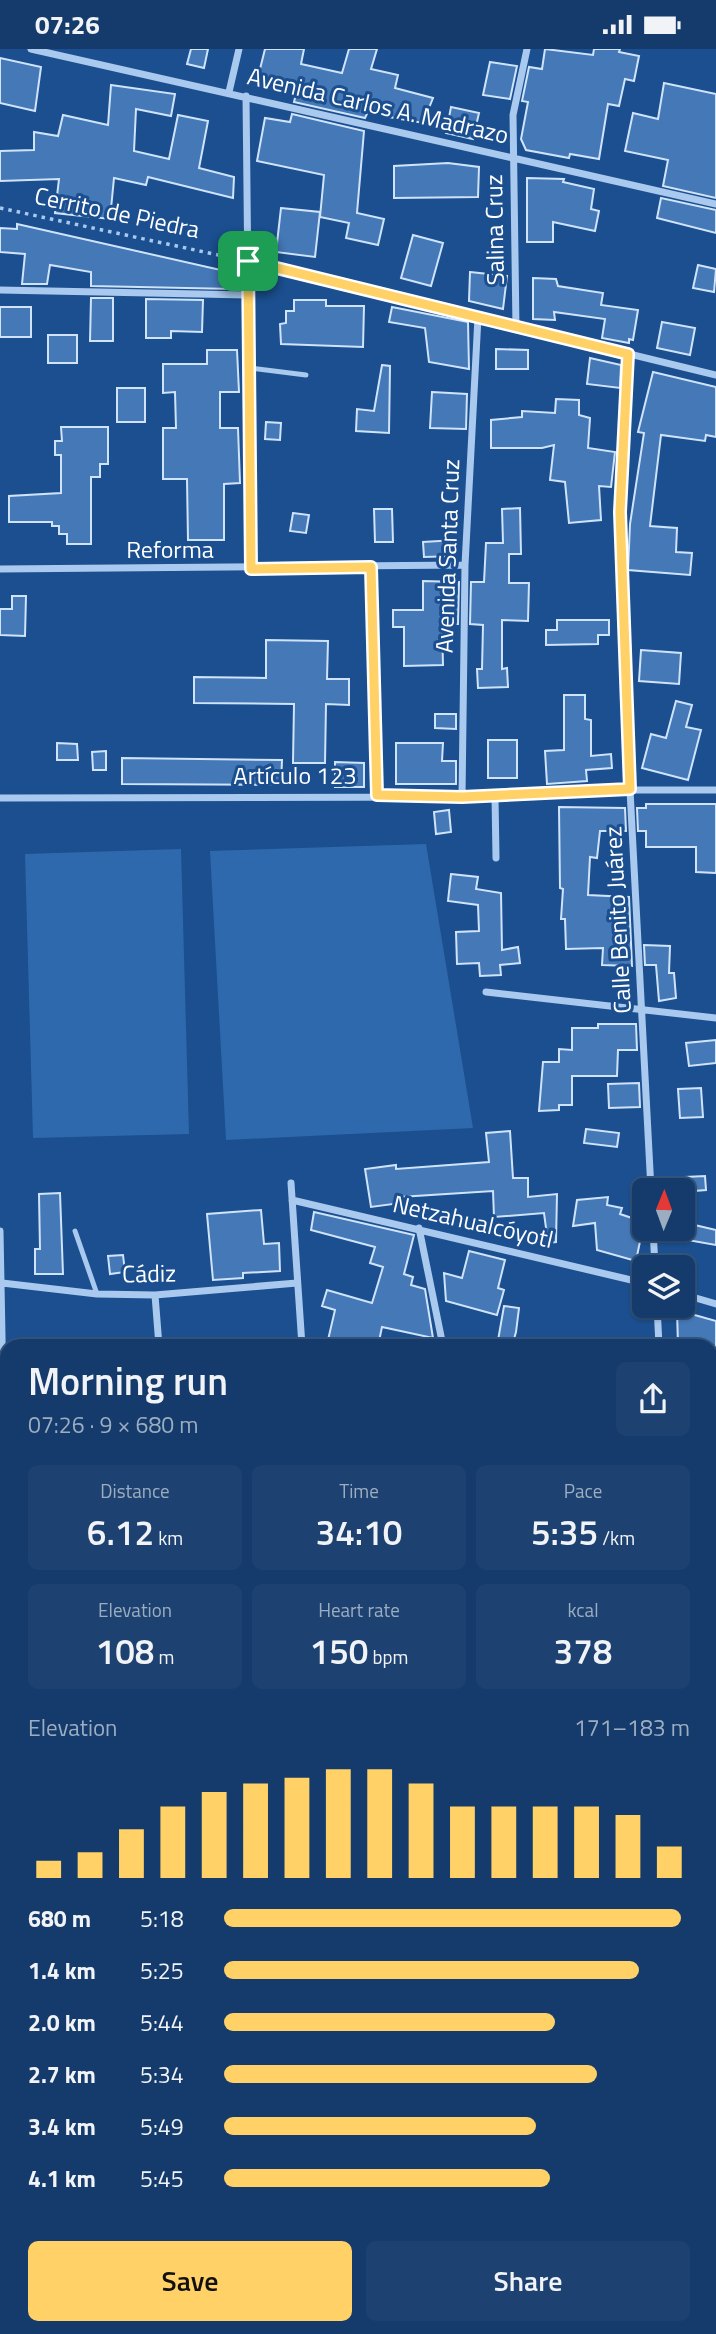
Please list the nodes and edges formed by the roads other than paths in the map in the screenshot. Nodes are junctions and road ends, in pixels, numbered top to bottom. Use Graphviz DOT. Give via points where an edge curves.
graph roads {
  1 [pos="31,49"];
  2 [pos="239,49"];
  3 [pos="527,49"];
  4 [pos="229,92"];
  5 [pos="246,96"];
  6 [pos="513,157"];
  7 [pos="716,204"];
  8 [pos="248,261"];
  9 [pos="0,290"];
  10 [pos="248,295"];
  11 [pos="478,317"];
  12 [pos="516,328"];
  13 [pos="628,354"];
  14 [pos="250,368"];
  15 [pos="306,375"];
  16 [pos="716,375"];
  17 [pos="465,565"];
  18 [pos="0,569"];
  19 [pos="251,569"];
  20 [pos="630,789"];
  21 [pos="716,790"];
  22 [pos="495,796"];
  23 [pos="462,797"];
  24 [pos="0,798"];
  25 [pos="496,858"];
  26 [pos="486,992"];
  27 [pos="643,1008"];
  28 [pos="716,1018"];
  29 [pos="650,1178"];
  30 [pos="291,1183"];
  31 [pos="292,1200"];
  32 [pos="419,1228"];
  33 [pos="0,1231"];
  34 [pos="75,1231"];
  35 [pos="632,1280"];
  36 [pos="2,1283"];
  37 [pos="297,1283"];
  38 [pos="97,1294"];
  39 [pos="155,1295"];
  40 [pos="695,1298"];
  41 [pos="716,1304"];
  42 [pos="658,1318"];
  43 [pos="3,1339"];
  44 [pos="158,1339"];
  45 [pos="301,1339"];
  46 [pos="442,1339"];
  47 [pos="659,1339"];
  1 -- 4 [label="street, Avenida Carlos A. Madrazo"];
  2 -- 4 [label="street"];
  3 -- 6 [label="street, Salina Cruz" via="513,115"];
  4 -- 5 [label="street, Avenida Carlos A. Madrazo"];
  5 -- 6 [label="street, Avenida Carlos A. Madrazo"];
  5 -- 8 [label="street"];
  6 -- 7 [label="street, Avenida Carlos A. Madrazo"];
  6 -- 12 [label="street, Salina Cruz"];
  8 -- 10 [label="street"];
  8 -- 11 [label="street"];
  9 -- 10 [label="street"];
  10 -- 14 [label="street"];
  11 -- 12 [label="street"];
  11 -- 17 [label="street, Avenida Santa Cruz"];
  12 -- 13 [label="street"];
  13 -- 16 [label="street"];
  13 -- 20 [label="street, Calle Benito Juárez" via="620,512"];
  14 -- 15 [label="lane"];
  14 -- 19 [label="street"];
  17 -- 19 [label="street, Reforma"];
  17 -- 23 [label="street, Avenida Santa Cruz"];
  18 -- 19 [label="street, Reforma"];
  20 -- 21 [label="street, Artículo 123"];
  20 -- 22 [label="street, Artículo 123"];
  20 -- 27 [label="street, Calle Benito Juárez"];
  22 -- 23 [label="street, Artículo 123"];
  22 -- 25 [label="street"];
  23 -- 24 [label="street, Artículo 123"];
  26 -- 27 [label="street"];
  27 -- 28 [label="street"];
  27 -- 29 [label="street, Calle Benito Juárez"];
  30 -- 31 [label="street"];
  31 -- 32 [label="street, Netzahualcóyotl"];
  31 -- 37 [label="street"];
  32 -- 35 [label="street, Netzahualcóyotl"];
  32 -- 46 [label="street"];
  33 -- 36 [label="street"];
  34 -- 38 [label="lane"];
  36 -- 38 [label="street, Cádiz"];
  36 -- 43 [label="street"];
  37 -- 39 [label="street, Cádiz"];
  37 -- 45 [label="street"];
  38 -- 39 [label="street, Cádiz"];
  39 -- 44 [label="street"];
  40 -- 41 [label="street"];
  42 -- 47 [label="street"];
}
